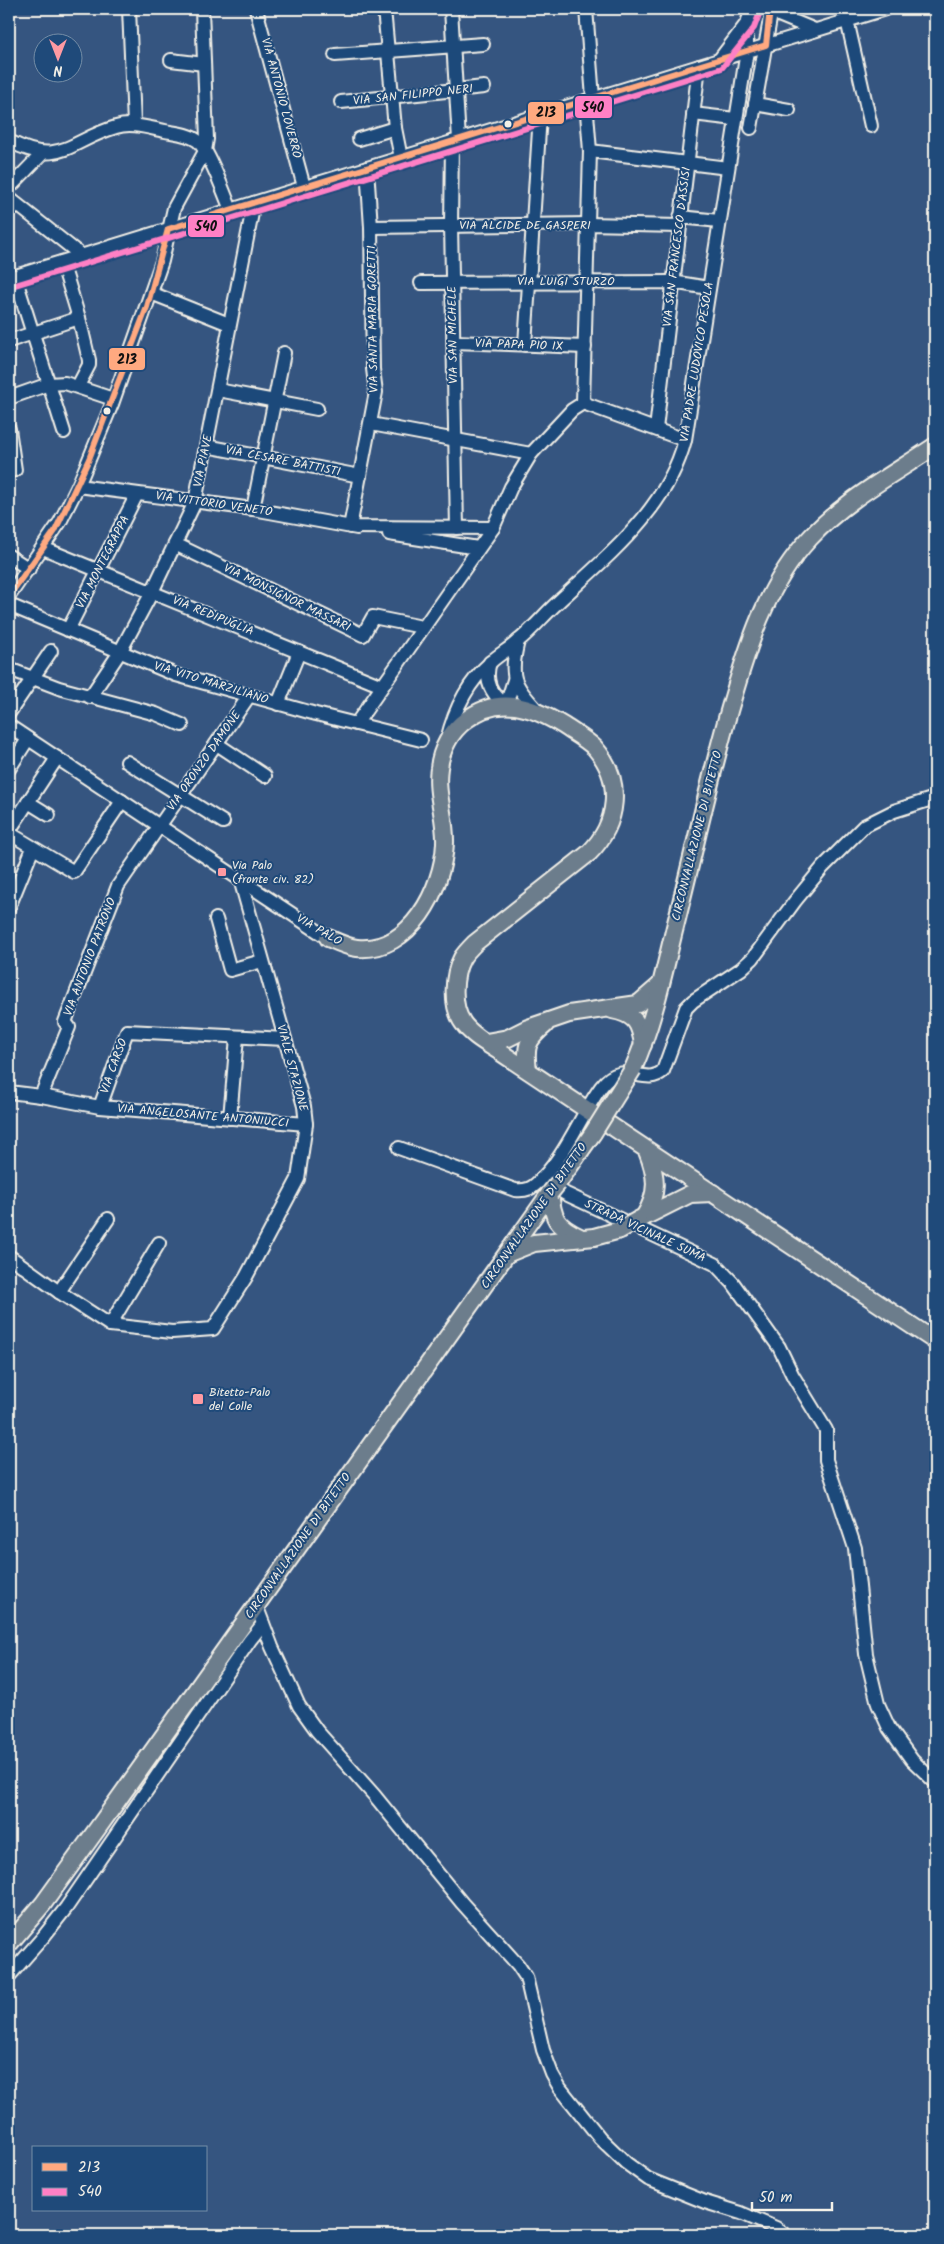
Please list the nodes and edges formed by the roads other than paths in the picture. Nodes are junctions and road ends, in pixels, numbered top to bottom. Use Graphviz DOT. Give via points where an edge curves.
graph roads {
  1 [pos="129,9"];
  2 [pos="202,9"];
  3 [pos="256,9"];
  4 [pos="384,9"];
  5 [pos="451,9"];
  6 [pos="586,9"];
  7 [pos="752,9"];
  8 [pos="770,9"];
  9 [pos="775,9"];
  10 [pos="885,9"];
  11 [pos="847,20"];
  12 [pos="747,24"];
  13 [pos="815,30"];
  14 [pos="482,44"];
  15 [pos="766,45"];
  16 [pos="453,46"];
  17 [pos="388,51"];
  18 [pos="747,51"];
  19 [pos="335,54"];
  20 [pos="171,60"];
  21 [pos="719,60"];
  22 [pos="204,64"];
  23 [pos="699,66"];
  24 [pos="484,87"];
  25 [pos="456,92"];
  26 [pos="392,98"];
  27 [pos="590,100"];
  28 [pos="341,102"];
  29 [pos="755,104"];
  30 [pos="789,110"];
  31 [pos="693,114"];
  32 [pos="540,115"];
  33 [pos="735,119"];
  34 [pos="134,124"];
  35 [pos="871,126"];
  36 [pos="395,128"];
  37 [pos="751,128"];
  38 [pos="359,139"];
  39 [pos="9,141"];
  40 [pos="456,141"];
  41 [pos="205,151"];
  42 [pos="590,151"];
  43 [pos="42,154"];
  44 [pos="401,158"];
  45 [pos="687,163"];
  46 [pos="367,168"];
  47 [pos="728,168"];
  48 [pos="9,188"];
  49 [pos="304,188"];
  50 [pos="9,198"];
  51 [pos="254,203"];
  52 [pos="231,210"];
  53 [pos="720,221"];
  54 [pos="680,222"];
  55 [pos="588,224"];
  56 [pos="451,225"];
  57 [pos="532,225"];
  58 [pos="372,227"];
  59 [pos="168,230"];
  60 [pos="82,256"];
  61 [pos="62,262"];
  62 [pos="12,278"];
  63 [pos="529,281"];
  64 [pos="586,281"];
  65 [pos="452,282"];
  66 [pos="672,282"];
  67 [pos="422,283"];
  68 [pos="709,288"];
  69 [pos="151,293"];
  70 [pos="80,318"];
  71 [pos="229,324"];
  72 [pos="34,334"];
  73 [pos="9,341"];
  74 [pos="454,342"];
  75 [pos="525,345"];
  76 [pos="585,347"];
  77 [pos="284,353"];
  78 [pos="49,384"];
  79 [pos="78,386"];
  80 [pos="218,390"];
  81 [pos="9,398"];
  82 [pos="113,399"];
  83 [pos="274,401"];
  84 [pos="583,403"];
  85 [pos="317,409"];
  86 [pos="371,424"];
  87 [pos="9,429"];
  88 [pos="656,429"];
  89 [pos="64,432"];
  90 [pos="455,439"];
  91 [pos="685,440"];
  92 [pos="206,446"];
  93 [pos="935,446"];
  94 [pos="531,454"];
  95 [pos="263,457"];
  96 [pos="9,471"];
  97 [pos="360,476"];
  98 [pos="78,486"];
  99 [pos="137,494"];
  100 [pos="195,502"];
  101 [pos="253,509"];
  102 [pos="350,527"];
  103 [pos="457,528"];
  104 [pos="493,528"];
  105 [pos="175,544"];
  106 [pos="43,548"];
  107 [pos="478,548"];
  108 [pos="9,556"];
  109 [pos="29,569"];
  110 [pos="98,569"];
  111 [pos="152,592"];
  112 [pos="9,596"];
  113 [pos="9,605"];
  114 [pos="422,627"];
  115 [pos="68,630"];
  116 [pos="518,642"];
  117 [pos="51,651"];
  118 [pos="120,652"];
  119 [pos="299,652"];
  120 [pos="490,662"];
  121 [pos="9,669"];
  122 [pos="33,678"];
  123 [pos="514,680"];
  124 [pos="382,686"];
  125 [pos="249,696"];
  126 [pos="90,697"];
  127 [pos="278,704"];
  128 [pos="506,705"];
  129 [pos="537,710"];
  130 [pos="9,713"];
  131 [pos="356,724"];
  132 [pos="182,725"];
  133 [pos="9,726"];
  134 [pos="28,739"];
  135 [pos="421,740"];
  136 [pos="217,744"];
  137 [pos="446,745"];
  138 [pos="57,758"];
  139 [pos="127,762"];
  140 [pos="9,769"];
  141 [pos="265,776"];
  142 [pos="179,795"];
  143 [pos="935,798"];
  144 [pos="122,801"];
  145 [pos="28,802"];
  146 [pos="49,815"];
  147 [pos="223,822"];
  148 [pos="158,825"];
  149 [pos="9,832"];
  150 [pos="33,848"];
  151 [pos="240,879"];
  152 [pos="9,907"];
  153 [pos="216,920"];
  154 [pos="328,938"];
  155 [pos="262,961"];
  156 [pos="661,983"];
  157 [pos="610,1010"];
  158 [pos="550,1020"];
  159 [pos="237,1037"];
  160 [pos="285,1039"];
  161 [pos="528,1040"];
  162 [pos="643,1045"];
  163 [pos="505,1046"];
  164 [pos="528,1070"];
  165 [pos="9,1092"];
  166 [pos="42,1096"];
  167 [pos="100,1107"];
  168 [pos="588,1110"];
  169 [pos="230,1118"];
  170 [pos="306,1124"];
  171 [pos="399,1148"];
  172 [pos="648,1150"];
  173 [pos="540,1179"];
  174 [pos="691,1186"];
  175 [pos="554,1188"];
  176 [pos="645,1214"];
  177 [pos="108,1219"];
  178 [pos="580,1237"];
  179 [pos="159,1243"];
  180 [pos="507,1254"];
  181 [pos="9,1256"];
  182 [pos="59,1292"];
  183 [pos="110,1325"];
  184 [pos="935,1341"];
  185 [pos="256,1605"];
  186 [pos="263,1624"];
  187 [pos="935,1782"];
  188 [pos="9,1944"];
  189 [pos="9,1976"];
  190 [pos="785,2235"];
  1 -- 34 [label="street"];
  2 -- 22 [label="street"];
  3 -- 49 [label="street, VIA ANTONIO LOVERRO"];
  4 -- 17 [label="street"];
  5 -- 16 [label="street, VIA SAN MICHELE"];
  6 -- 27 [label="street"];
  7 -- 12 [label="street"];
  8 -- 15 [label="street"];
  9 -- 13 [label="street" via="781,16"];
  10 -- 11 [label="street"];
  11 -- 13 [label="street"];
  11 -- 35 [label="street"];
  12 -- 18 [label="street, VIA PADRE LUDOVICO PESOLA"];
  12 -- 21 [label="street"];
  13 -- 15 [label="street"];
  14 -- 16 [label="street"];
  15 -- 18 [label="street"];
  15 -- 29 [label="street"];
  16 -- 17 [label="street"];
  16 -- 25 [label="street, VIA SAN MICHELE"];
  17 -- 19 [label="street"];
  17 -- 26 [label="street"];
  18 -- 21 [label="street"];
  18 -- 33 [label="street, VIA PADRE LUDOVICO PESOLA"];
  20 -- 22 [label="street"];
  21 -- 23 [label="street"];
  22 -- 41 [label="street" via="208,139"];
  23 -- 27 [label="street"];
  23 -- 31 [label="street, VIA SAN FRANCESCO D'ASSISI"];
  24 -- 25 [label="street, VIA SAN FILIPPO NERI"];
  25 -- 26 [label="street, VIA SAN FILIPPO NERI"];
  25 -- 40 [label="street, VIA SAN MICHELE"];
  26 -- 28 [label="street, VIA SAN FILIPPO NERI"];
  26 -- 36 [label="street"];
  27 -- 32 [label="street"];
  27 -- 42 [label="street"];
  29 -- 30 [label="street"];
  29 -- 37 [label="street"];
  31 -- 33 [label="street"];
  31 -- 45 [label="street, VIA SAN FRANCESCO D'ASSISI"];
  32 -- 40 [label="street"];
  32 -- 57 [label="street"];
  33 -- 47 [label="street, VIA PADRE LUDOVICO PESOLA"];
  34 -- 41 [label="street" via="185,135 198,141"];
  34 -- 43 [label="street" via="117,126 54,153"];
  36 -- 38 [label="street"];
  36 -- 44 [label="street"];
  39 -- 43 [label="street"];
  40 -- 44 [label="street"];
  40 -- 56 [label="street, VIA SAN MICHELE"];
  41 -- 52 [label="street"];
  41 -- 59 [label="street" via="174,208"];
  42 -- 45 [label="street"];
  42 -- 55 [label="street"];
  43 -- 48 [label="street"];
  44 -- 46 [label="street"];
  45 -- 47 [label="street"];
  45 -- 54 [label="street, VIA SAN FRANCESCO D'ASSISI"];
  46 -- 49 [label="street"];
  46 -- 58 [label="street, VIA SANTA MARIA GORETTI"];
  47 -- 53 [label="street, VIA PADRE LUDOVICO PESOLA"];
  49 -- 51 [label="street"];
  50 -- 60 [label="street"];
  51 -- 52 [label="street"];
  51 -- 71 [label="street, VIA PIAVE"];
  52 -- 59 [label="street"];
  53 -- 54 [label="street, VIA ALCIDE DE GASPERI"];
  53 -- 68 [label="street, VIA PADRE LUDOVICO PESOLA"];
  54 -- 55 [label="street, VIA ALCIDE DE GASPERI"];
  54 -- 66 [label="street, VIA SAN FRANCESCO D'ASSISI"];
  55 -- 57 [label="street, VIA ALCIDE DE GASPERI"];
  55 -- 64 [label="street"];
  56 -- 57 [label="street, VIA ALCIDE DE GASPERI"];
  56 -- 58 [label="street, VIA ALCIDE DE GASPERI"];
  56 -- 65 [label="street, VIA SAN MICHELE"];
  57 -- 63 [label="street"];
  58 -- 86 [label="street, VIA SANTA MARIA GORETTI" via="376,392"];
  59 -- 60 [label="street"];
  59 -- 69 [label="street"];
  60 -- 61 [label="street"];
  61 -- 62 [label="street"];
  61 -- 70 [label="street"];
  62 -- 72 [label="street"];
  63 -- 64 [label="street, VIA LUIGI STURZO"];
  63 -- 65 [label="street, VIA LUIGI STURZO"];
  63 -- 75 [label="street"];
  64 -- 66 [label="street, VIA LUIGI STURZO"];
  64 -- 76 [label="street"];
  65 -- 67 [label="street, VIA LUIGI STURZO"];
  65 -- 74 [label="street, VIA SAN MICHELE"];
  66 -- 68 [label="street, VIA LUIGI STURZO"];
  66 -- 88 [label="street, VIA SAN FRANCESCO D'ASSISI"];
  68 -- 91 [label="street, VIA PADRE LUDOVICO PESOLA"];
  69 -- 71 [label="street"];
  69 -- 82 [label="street"];
  70 -- 72 [label="street"];
  70 -- 79 [label="street" via="89,365"];
  71 -- 80 [label="street, VIA PIAVE"];
  72 -- 73 [label="street"];
  72 -- 78 [label="street"];
  74 -- 75 [label="street, VIA PAPA PIO IX"];
  74 -- 90 [label="street, VIA SAN MICHELE"];
  75 -- 76 [label="street, VIA PAPA PIO IX"];
  76 -- 84 [label="street"];
  77 -- 83 [label="street"];
  78 -- 79 [label="street"];
  78 -- 81 [label="street"];
  78 -- 89 [label="street"];
  79 -- 82 [label="street"];
  80 -- 83 [label="street"];
  80 -- 92 [label="street, VIA PIAVE"];
  82 -- 98 [label="street"];
  83 -- 85 [label="street"];
  83 -- 95 [label="street"];
  84 -- 88 [label="street"];
  84 -- 94 [label="street" via="572,410"];
  86 -- 90 [label="street"];
  86 -- 97 [label="street, VIA SANTA MARIA GORETTI"];
  87 -- 96 [label="street" via="15,470"];
  88 -- 91 [label="street"];
  90 -- 94 [label="street"];
  90 -- 103 [label="street, VIA SAN MICHELE"];
  91 -- 116 [label="street, VIA PADRE LUDOVICO PESOLA" via="676,467 648,515"];
  92 -- 95 [label="street, VIA CESARE BATTISTI"];
  92 -- 100 [label="street, VIA PIAVE"];
  93 -- 156 [label="main road, CIRCONVALLAZIONE DI BITETTO" via="871,486 839,511 810,538 770,596 752,637 722,735"];
  94 -- 104 [label="street" via="511,487"];
  95 -- 97 [label="street, VIA CESARE BATTISTI"];
  95 -- 101 [label="street"];
  97 -- 102 [label="street, VIA SANTA MARIA GORETTI"];
  98 -- 99 [label="street, VIA VITTORIO VENETO"];
  98 -- 106 [label="street"];
  99 -- 100 [label="street, VIA VITTORIO VENETO"];
  99 -- 110 [label="street, VIA MONTEGRAPPA"];
  100 -- 101 [label="street, VIA VITTORIO VENETO"];
  100 -- 105 [label="street, VIA PIAVE"];
  101 -- 102 [label="street, VIA VITTORIO VENETO"];
  102 -- 103 [label="street, VIA VITTORIO VENETO"];
  102 -- 107 [label="street, VIA VITTORIO VENETO"];
  103 -- 104 [label="street, VIA VITTORIO VENETO"];
  104 -- 107 [label="street"];
  105 -- 111 [label="street, VIA PIAVE"];
  105 -- 114 [label="street, VIA MONSIGNOR MASSARI" via="363,635 373,617"];
  106 -- 109 [label="street"];
  106 -- 110 [label="street, VIA REDIPUGLIA"];
  107 -- 114 [label="street"];
  108 -- 109 [label="street"];
  109 -- 112 [label="street"];
  110 -- 111 [label="street, VIA REDIPUGLIA"];
  110 -- 115 [label="street, VIA MONTEGRAPPA"];
  111 -- 118 [label="street, VIA PIAVE"];
  111 -- 119 [label="street, VIA REDIPUGLIA"];
  113 -- 115 [label="street, VIA VITO MARZILIANO"];
  114 -- 124 [label="street"];
  115 -- 118 [label="street, VIA VITO MARZILIANO"];
  116 -- 120 [label="street, VIA PADRE LUDOVICO PESOLA"];
  116 -- 123 [label="street"];
  117 -- 122 [label="street"];
  118 -- 125 [label="street, VIA VITO MARZILIANO" via="176,675"];
  118 -- 126 [label="street, VIA PIAVE"];
  119 -- 124 [label="street, VIA REDIPUGLIA"];
  119 -- 127 [label="street"];
  120 -- 128 [label="street" via="488,684 494,696"];
  120 -- 137 [label="street, VIA PADRE LUDOVICO PESOLA" via="461,701 452,719"];
  121 -- 122 [label="street"];
  122 -- 126 [label="street"];
  122 -- 130 [label="street"];
  123 -- 128 [label="street"];
  123 -- 129 [label="street"];
  124 -- 131 [label="street"];
  125 -- 127 [label="street, VIA VITO MARZILIANO"];
  125 -- 136 [label="street, VIA ORONZO DAMONE"];
  126 -- 132 [label="street" via="156,714"];
  127 -- 131 [label="street, VIA VITO MARZILIANO"];
  128 -- 129 [label="main road, VIA PALO"];
  128 -- 137 [label="main road, VIA PALO" via="485,709 467,718"];
  129 -- 163 [label="main road" via="594,747 608,769 615,795 614,807 612,819 599,842 462,956 456,977 458,1011 462,1022 486,1042"];
  131 -- 135 [label="street, VIA VITO MARZILIANO"];
  133 -- 134 [label="street, VIA PALO"];
  134 -- 138 [label="street, VIA PALO"];
  134 -- 140 [label="street"];
  136 -- 141 [label="street"];
  136 -- 142 [label="street, VIA ORONZO DAMONE"];
  137 -- 154 [label="main road, VIA PALO" via="438,768 445,842 443,862 427,904 404,933 373,948 356,948"];
  138 -- 144 [label="street, VIA PALO"];
  138 -- 145 [label="street"];
  139 -- 142 [label="street"];
  142 -- 147 [label="street"];
  142 -- 148 [label="street, VIA ORONZO DAMONE"];
  143 -- 168 [label="street" via="894,811 864,826 824,866 753,958 686,1008 663,1071 650,1076 621,1072 611,1076"];
  144 -- 148 [label="street, VIA PALO"];
  144 -- 150 [label="street" via="74,872"];
  145 -- 146 [label="street"];
  145 -- 149 [label="street"];
  148 -- 151 [label="street, VIA PALO"];
  148 -- 166 [label="street, VIA ANTONIO PATRONO" via="118,886 104,918 65,1022 69,1027"];
  149 -- 150 [label="street"];
  150 -- 152 [label="street"];
  151 -- 154 [label="street, VIA PALO"];
  151 -- 155 [label="street, VIALE STAZIONE"];
  153 -- 155 [label="street" via="230,970"];
  155 -- 160 [label="street, VIALE STAZIONE"];
  156 -- 157 [label="main road" via="638,1004"];
  156 -- 162 [label="main road, CIRCONVALLAZIONE DI BITETTO"];
  157 -- 158 [label="main road" via="575,1013"];
  157 -- 162 [label="main road" via="630,1015 641,1030"];
  158 -- 161 [label="main road"];
  158 -- 163 [label="main road"];
  159 -- 160 [label="street, VIA CARSO"];
  159 -- 167 [label="street, VIA CARSO" via="127,1031"];
  159 -- 169 [label="street"];
  160 -- 170 [label="street, VIALE STAZIONE"];
  161 -- 163 [label="main road"];
  161 -- 164 [label="main road"];
  162 -- 175 [label="main road, CIRCONVALLAZIONE DI BITETTO, bridge" via="633,1069"];
  163 -- 164 [label="main road"];
  164 -- 168 [label="main road"];
  165 -- 166 [label="street, VIA CARSO"];
  166 -- 167 [label="street, VIA CARSO"];
  167 -- 169 [label="street, VIA ANGELOSANTE ANTONIUCCI"];
  168 -- 172 [label="main road"];
  168 -- 173 [label="street"];
  169 -- 170 [label="street, VIA ANGELOSANTE ANTONIUCCI"];
  170 -- 183 [label="street, VIALE STAZIONE" via="298,1179 246,1278 213,1329 172,1332"];
  171 -- 173 [label="street" via="515,1190 524,1191"];
  172 -- 174 [label="main road"];
  172 -- 176 [label="main road" via="656,1180"];
  173 -- 187 [label="street, STRADA VICINALE SUMA" via="715,1264 733,1283 779,1347 826,1430 826,1460 855,1548 866,1654 878,1704 889,1728 912,1760"];
  174 -- 176 [label="main road"];
  174 -- 184 [label="main road" via="712,1194"];
  175 -- 178 [label="main road" via="556,1220"];
  175 -- 180 [label="main road, CIRCONVALLAZIONE DI BITETTO"];
  176 -- 178 [label="main road, bridge" via="620,1230"];
  177 -- 182 [label="street"];
  178 -- 180 [label="main road" via="534,1243"];
  179 -- 183 [label="street"];
  180 -- 185 [label="main road, CIRCONVALLAZIONE DI BITETTO"];
  181 -- 182 [label="street"];
  182 -- 183 [label="street"];
  185 -- 186 [label="street"];
  185 -- 188 [label="main road, CIRCONVALLAZIONE DI BITETTO" via="43,1904"];
  186 -- 189 [label="street" via="66,1908"];
  186 -- 190 [label="street" via="299,1706 316,1731 374,1795 526,1977 542,2050 552,2074 600,2138 648,2179 741,2213"];
}
